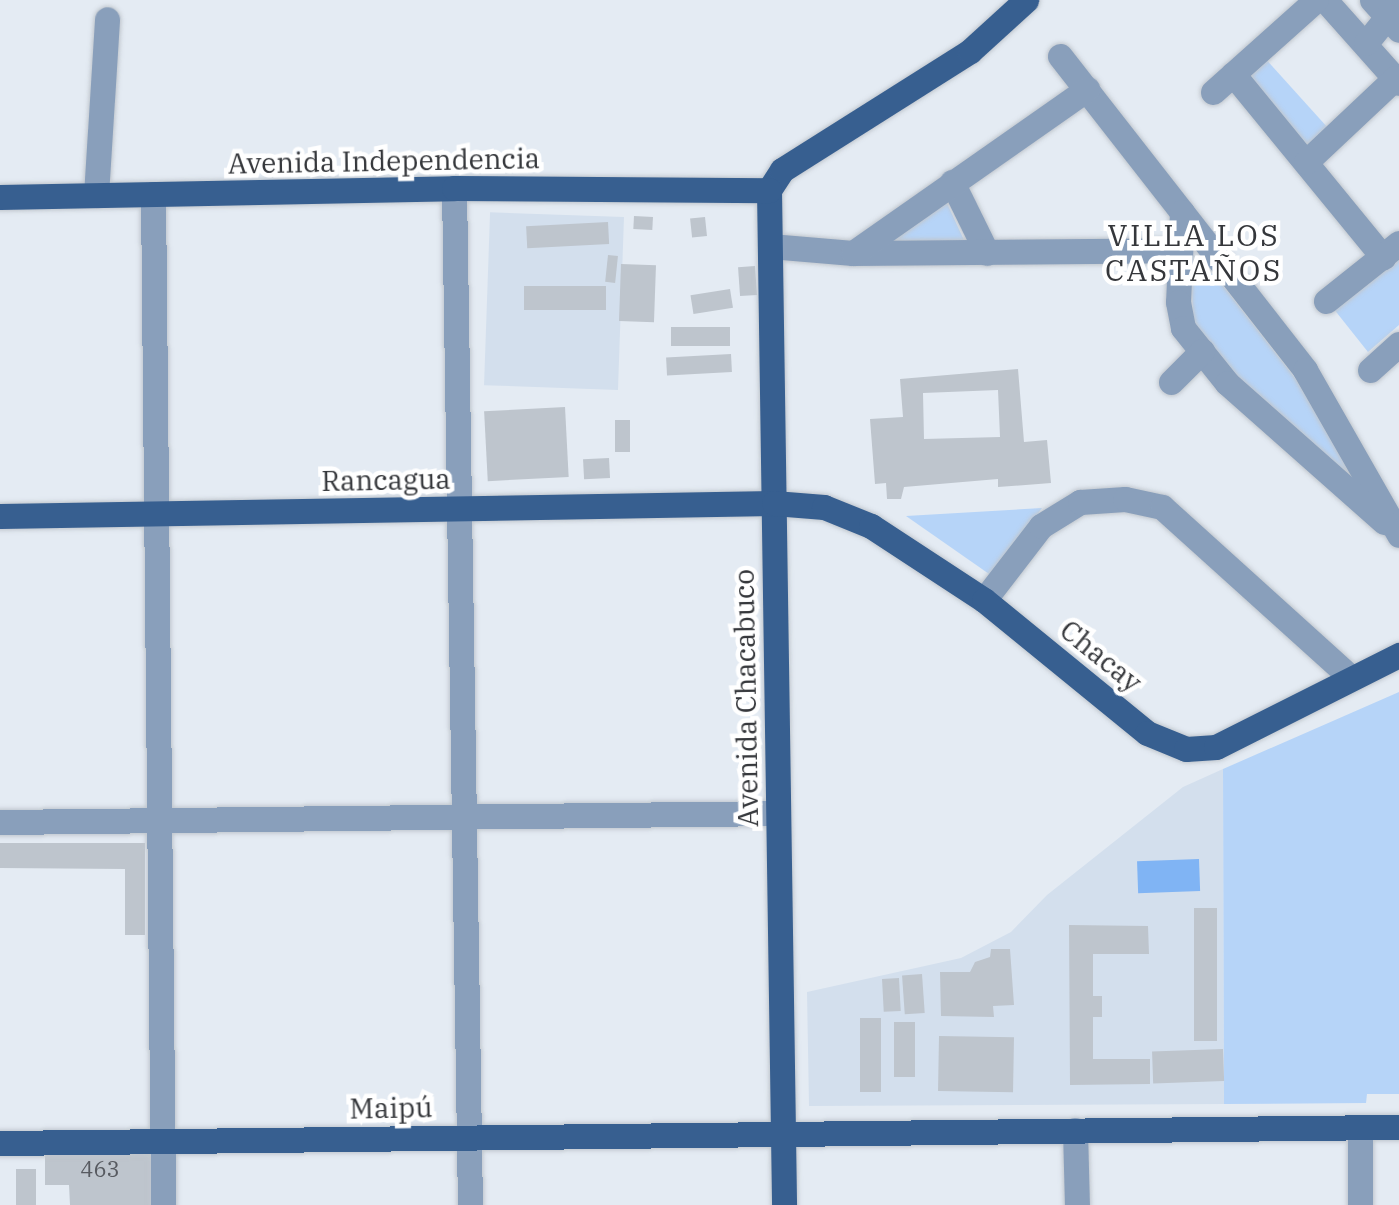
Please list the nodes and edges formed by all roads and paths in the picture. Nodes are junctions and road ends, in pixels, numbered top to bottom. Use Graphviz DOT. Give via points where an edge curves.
graph roads {
  1 [pos="1026,0"];
  2 [pos="1316,0"];
  3 [pos="1325,0"];
  4 [pos="1390,13"];
  5 [pos="106,19"];
  6 [pos="1366,43"];
  7 [pos="1060,56"];
  8 [pos="1233,74"];
  9 [pos="1397,81"];
  10 [pos="1087,89"];
  11 [pos="1213,92"];
  12 [pos="1306,162"];
  13 [pos="952,182"];
  14 [pos="454,188"];
  15 [pos="769,190"];
  16 [pos="152,194"];
  17 [pos="96,195"];
  18 [pos="0,197"];
  19 [pos="1182,212"];
  20 [pos="770,246"];
  21 [pos="1180,250"];
  22 [pos="1391,250"];
  23 [pos="853,253"];
  24 [pos="986,253"];
  25 [pos="1222,262"];
  26 [pos="1178,278"];
  27 [pos="1326,301"];
  28 [pos="1399,344"];
  29 [pos="1202,351"];
  30 [pos="1370,370"];
  31 [pos="1171,382"];
  32 [pos="774,504"];
  33 [pos="460,509"];
  34 [pos="156,514"];
  35 [pos="0,516"];
  36 [pos="1399,535"];
  37 [pos="984,600"];
  38 [pos="1399,655"];
  39 [pos="1351,678"];
  40 [pos="778,813"];
  41 [pos="464,816"];
  42 [pos="159,820"];
  43 [pos="0,822"];
  44 [pos="1399,1126"];
  45 [pos="1360,1127"];
  46 [pos="1075,1130"];
  47 [pos="783,1134"];
  48 [pos="468,1138"];
  49 [pos="163,1141"];
  50 [pos="0,1143"];
  51 [pos="164,1205"];
  52 [pos="470,1205"];
  53 [pos="784,1205"];
  54 [pos="1076,1205"];
  55 [pos="1360,1205"];
  1 -- 15 [label="main road" via="970,51 782,170"];
  2 -- 8 [label="street"];
  3 -- 6 [label="street"];
  4 -- 6 [label="street"];
  5 -- 17 [label="street"];
  6 -- 9 [label="street"];
  7 -- 10 [label="street"];
  8 -- 11 [label="street"];
  8 -- 12 [label="street"];
  9 -- 12 [label="street"];
  10 -- 13 [label="street"];
  10 -- 19 [label="street"];
  12 -- 22 [label="street"];
  13 -- 23 [label="street"];
  13 -- 24 [label="street"];
  14 -- 15 [label="main road, Avenida Independencia"];
  14 -- 16 [label="main road, Avenida Independencia"];
  14 -- 33 [label="street"];
  15 -- 20 [label="main road, Avenida Chacabuco"];
  16 -- 17 [label="main road, Avenida Independencia"];
  16 -- 34 [label="street"];
  17 -- 18 [label="main road, Avenida Independencia"];
  19 -- 21 [label="street"];
  19 -- 25 [label="street"];
  20 -- 23 [label="street"];
  20 -- 32 [label="main road, Avenida Chacabuco"];
  21 -- 24 [label="street"];
  21 -- 26 [label="street"];
  22 -- 27 [label="street"];
  23 -- 24 [label="street"];
  25 -- 26 [label="street" via="1201,264"];
  25 -- 36 [label="street" via="1305,370"];
  26 -- 29 [label="street" via="1183,328"];
  28 -- 30 [label="street"];
  29 -- 31 [label="street"];
  29 -- 36 [label="street" via="1228,383"];
  32 -- 33 [label="main road, Rancagua"];
  32 -- 37 [label="main road, Chacay" via="807,504 857,519"];
  32 -- 40 [label="main road, Avenida Chacabuco"];
  33 -- 34 [label="main road, Rancagua"];
  33 -- 41 [label="street"];
  34 -- 35 [label="main road, Rancagua"];
  34 -- 42 [label="street"];
  37 -- 39 [label="main road, Chacay" via="1147,733 1186,750 1216,748"];
  37 -- 39 [label="street" via="1042,526 1080,502 1124,499 1162,506"];
  38 -- 39 [label="main road, Chacay"];
  40 -- 41 [label="street"];
  40 -- 47 [label="main road, Avenida Chacabuco"];
  41 -- 42 [label="street"];
  41 -- 48 [label="street"];
  42 -- 43 [label="street"];
  42 -- 49 [label="street"];
  44 -- 45 [label="main road, Maipú"];
  45 -- 46 [label="main road, Maipú"];
  45 -- 55 [label="street"];
  46 -- 47 [label="main road, Maipú"];
  46 -- 54 [label="street"];
  47 -- 48 [label="main road, Maipú"];
  47 -- 53 [label="main road, Avenida Chacabuco"];
  48 -- 49 [label="main road, Maipú"];
  48 -- 52 [label="street"];
  49 -- 50 [label="main road, Maipú"];
  49 -- 51 [label="street"];
}
